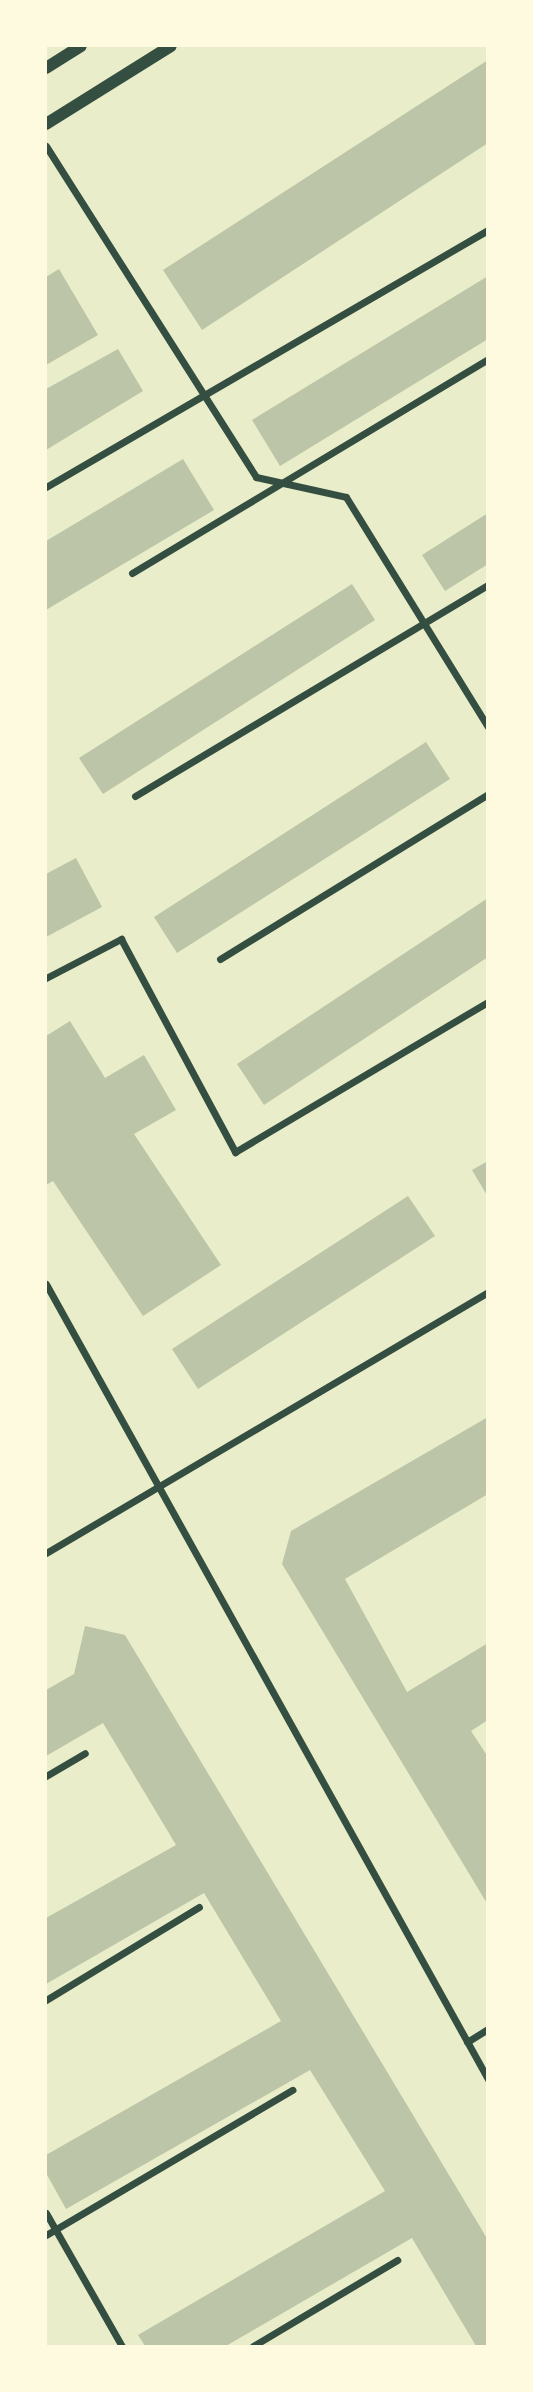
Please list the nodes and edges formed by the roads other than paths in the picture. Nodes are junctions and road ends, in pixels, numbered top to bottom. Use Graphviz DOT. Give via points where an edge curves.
graph roads {
  1 [pos="81,46"];
  2 [pos="171,46"];
  3 [pos="46,68"];
  4 [pos="46,124"];
  5 [pos="46,146"];
  6 [pos="488,230"];
  7 [pos="488,359"];
  8 [pos="204,395"];
  9 [pos="282,482"];
  10 [pos="46,487"];
  11 [pos="132,573"];
  12 [pos="488,585"];
  13 [pos="424,623"];
  14 [pos="488,727"];
  15 [pos="488,794"];
  16 [pos="135,796"];
  17 [pos="220,959"];
  18 [pos="46,978"];
  19 [pos="488,1002"];
  20 [pos="46,1284"];
  21 [pos="487,1294"];
  22 [pos="159,1481"];
  23 [pos="46,1553"];
  24 [pos="85,1753"];
  25 [pos="46,1776"];
  26 [pos="199,1907"];
  27 [pos="46,2000"];
  28 [pos="488,2029"];
  29 [pos="467,2042"];
  30 [pos="488,2079"];
  31 [pos="292,2090"];
  32 [pos="46,2213"];
  33 [pos="55,2230"];
  34 [pos="46,2235"];
  35 [pos="397,2260"];
  36 [pos="122,2347"];
  37 [pos="253,2347"];
  1 -- 3 [label="street"];
  2 -- 4 [label="street"];
  5 -- 8 [label="street"];
  6 -- 8 [label="street"];
  7 -- 9 [label="street"];
  8 -- 9 [label="street" via="256,477"];
  8 -- 10 [label="street"];
  9 -- 11 [label="street"];
  9 -- 13 [label="street" via="346,497"];
  12 -- 13 [label="street"];
  13 -- 14 [label="street"];
  13 -- 16 [label="street"];
  15 -- 17 [label="street"];
  18 -- 19 [label="street" via="121,939 235,1153"];
  20 -- 22 [label="street"];
  21 -- 22 [label="street"];
  22 -- 23 [label="street"];
  22 -- 29 [label="street"];
  24 -- 25 [label="street"];
  26 -- 27 [label="street"];
  28 -- 29 [label="street"];
  29 -- 30 [label="street"];
  31 -- 33 [label="street"];
  32 -- 33 [label="street"];
  33 -- 34 [label="street"];
  33 -- 36 [label="street"];
  35 -- 37 [label="street"];
}
